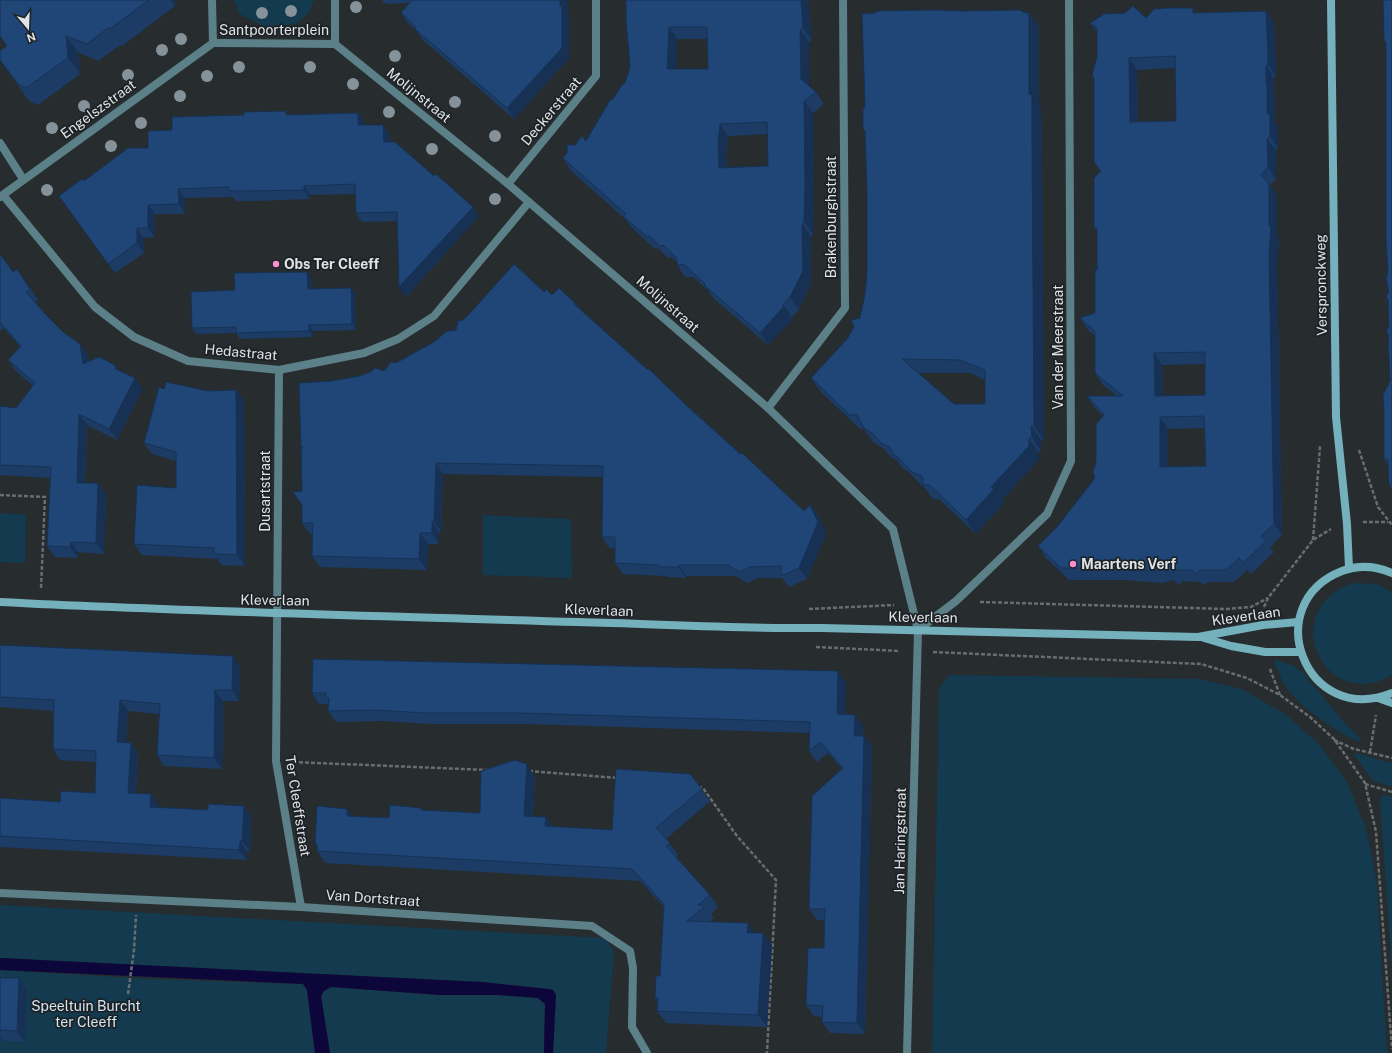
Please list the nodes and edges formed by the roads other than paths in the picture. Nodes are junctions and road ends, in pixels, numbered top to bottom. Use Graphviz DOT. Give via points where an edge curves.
graph roads {
  1 [pos="212,0"];
  2 [pos="335,0"];
  3 [pos="596,0"];
  4 [pos="843,0"];
  5 [pos="1069,0"];
  6 [pos="1331,0"];
  7 [pos="212,43"];
  8 [pos="336,44"];
  9 [pos="0,143"];
  10 [pos="23,179"];
  11 [pos="508,184"];
  12 [pos="1,196"];
  13 [pos="529,202"];
  14 [pos="279,370"];
  15 [pos="768,408"];
  16 [pos="1349,568"];
  17 [pos="1392,573"];
  18 [pos="0,602"];
  19 [pos="278,614"];
  20 [pos="1298,622"];
  21 [pos="918,630"];
  22 [pos="1198,636"];
  23 [pos="1300,652"];
  24 [pos="1392,693"];
  25 [pos="1378,698"];
  26 [pos="1392,703"];
  27 [pos="0,893"];
  28 [pos="301,907"];
  29 [pos="647,1053"];
  30 [pos="907,1053"];
  1 -- 7 [label="street, Santpoorterplein"];
  2 -- 8 [label="street, Santpoorterplein"];
  3 -- 11 [label="street, Deckerstraat" via="596,76"];
  4 -- 15 [label="street, Brakenburghstraat" via="845,308"];
  5 -- 21 [label="street, Van der Meerstraat" via="1071,461 1047,514 956,601"];
  6 -- 16 [label="main road, Verspronckweg" via="1336,417"];
  7 -- 8 [label="street, Santpoorterplein"];
  7 -- 10 [label="street, Engelszstraat"];
  8 -- 11 [label="street, Molijnstraat"];
  9 -- 10 [label="street"];
  10 -- 12 [label="street, Engelszstraat"];
  11 -- 13 [label="street, Molijnstraat"];
  12 -- 14 [label="street, Hedastraat" via="95,307 134,337 188,361"];
  13 -- 14 [label="street, Hedastraat" via="434,316 398,339 364,353"];
  13 -- 15 [label="street, Molijnstraat"];
  14 -- 19 [label="street, Dusartstraat"];
  15 -- 21 [label="street, Molijnstraat" via="893,529"];
  16 -- 17 [label="main road" via="1367,566"];
  16 -- 20 [label="main road" via="1330,576 1316,588 1304,604"];
  18 -- 19 [label="main road, Kleverlaan"];
  19 -- 21 [label="main road, Kleverlaan" via="761,629"];
  19 -- 28 [label="street, Ter Cleeffstraat" via="276,761"];
  20 -- 22 [label="main road, Kleverlaan"];
  20 -- 23 [label="main road" via="1297,638"];
  21 -- 22 [label="main road, Kleverlaan"];
  21 -- 30 [label="street, Jan Haringstraat"];
  22 -- 23 [label="main road, Kleverlaan" via="1259,652"];
  23 -- 25 [label="main road" via="1309,670 1322,685 1340,695 1359,700"];
  24 -- 25 [label="main road"];
  25 -- 26 [label="main road"];
  27 -- 28 [label="street, Van Dortstraat"];
  28 -- 29 [label="street, Van Dortstraat" via="592,926 630,951 633,968 632,1027"];
}
